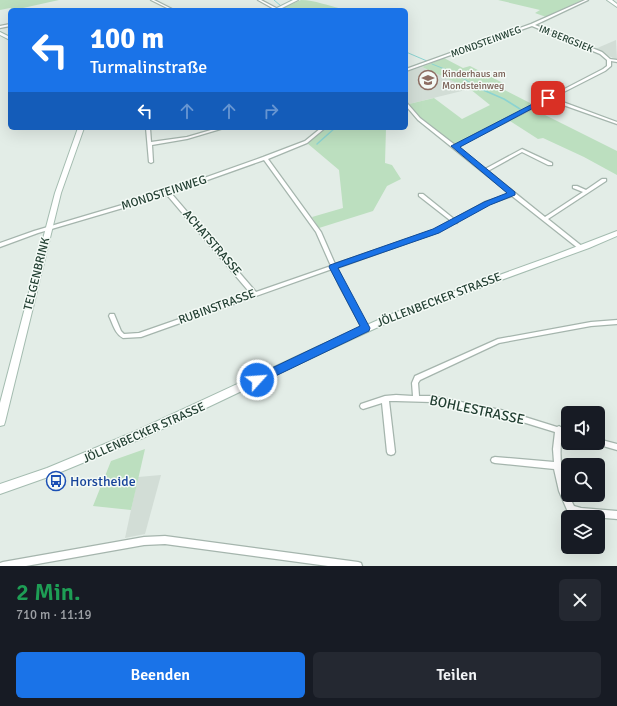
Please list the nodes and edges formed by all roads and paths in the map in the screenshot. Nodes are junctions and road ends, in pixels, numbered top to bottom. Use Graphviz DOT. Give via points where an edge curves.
graph roads {
  1 [pos="152,0"];
  2 [pos="259,0"];
  3 [pos="296,0"];
  4 [pos="586,0"];
  5 [pos="609,0"];
  6 [pos="617,6"];
  7 [pos="169,8"];
  8 [pos="273,8"];
  9 [pos="280,8"];
  10 [pos="532,25"];
  11 [pos="609,60"];
  12 [pos="617,61"];
  13 [pos="408,69"];
  14 [pos="548,98"];
  15 [pos="408,106"];
  16 [pos="617,124"];
  17 [pos="80,130"];
  18 [pos="148,130"];
  19 [pos="215,130"];
  20 [pos="321,130"];
  21 [pos="149,144"];
  22 [pos="455,146"];
  23 [pos="265,158"];
  24 [pos="151,162"];
  25 [pos="550,164"];
  26 [pos="485,171"];
  27 [pos="604,180"];
  28 [pos="575,186"];
  29 [pos="586,192"];
  30 [pos="168,193"];
  31 [pos="513,194"];
  32 [pos="421,195"];
  33 [pos="546,218"];
  34 [pos="455,222"];
  35 [pos="49,228"];
  36 [pos="617,233"];
  37 [pos="0,245"];
  38 [pos="581,248"];
  39 [pos="333,267"];
  40 [pos="255,294"];
  41 [pos="112,316"];
  42 [pos="617,322"];
  43 [pos="365,328"];
  44 [pos="416,397"];
  45 [pos="385,399"];
  46 [pos="363,406"];
  47 [pos="0,422"];
  48 [pos="559,429"];
  49 [pos="605,444"];
  50 [pos="617,447"];
  51 [pos="391,452"];
  52 [pos="495,460"];
  53 [pos="558,466"];
  54 [pos="0,489"];
  55 [pos="617,515"];
  56 [pos="3,566"];
  57 [pos="358,566"];
  1 -- 7 [label="street"];
  2 -- 8 [label="street"];
  3 -- 9 [label="main road"];
  4 -- 10 [label="street, MONDSTEINWEG"];
  5 -- 6 [label="main road"];
  10 -- 11 [label="street, IM BERGSIEK" via="597,51"];
  10 -- 13 [label="street, MONDSTEINWEG"];
  11 -- 12 [label="street"];
  11 -- 14 [label="street" via="609,66 604,70"];
  14 -- 16 [label="street"];
  14 -- 22 [label="street"];
  15 -- 22 [label="street" via="419,119"];
  17 -- 35 [label="main road, TELGENBRINK" via="58,193"];
  18 -- 21 [label="street"];
  19 -- 21 [label="street" via="188,138"];
  20 -- 23 [label="street, MONDSTEINWEG" via="306,142"];
  21 -- 24 [label="street"];
  22 -- 26 [label="street"];
  23 -- 30 [label="street, MONDSTEINWEG"];
  23 -- 39 [label="street" via="318,232"];
  25 -- 26 [label="street" via="522,150"];
  26 -- 31 [label="street"];
  27 -- 29 [label="street"];
  28 -- 29 [label="street"];
  29 -- 33 [label="street"];
  30 -- 35 [label="street, MONDSTEINWEG"];
  30 -- 40 [label="street, ACHATSTRASSE"];
  31 -- 33 [label="street"];
  31 -- 34 [label="street, RUBINSTRASSE" via="487,203"];
  32 -- 34 [label="street"];
  33 -- 38 [label="street"];
  34 -- 39 [label="street, RUBINSTRASSE"];
  35 -- 37 [label="street, MONDSTEINWEG"];
  35 -- 47 [label="main road, TELGENBRINK"];
  36 -- 38 [label="main road, JÖLLENBECKER STRASSE"];
  38 -- 43 [label="main road, JÖLLENBECKER STRASSE" via="455,291"];
  39 -- 40 [label="street, RUBINSTRASSE"];
  39 -- 43 [label="street"];
  40 -- 41 [label="street, RUBINSTRASSE" via="133,337 123,336 119,332"];
  42 -- 44 [label="street" via="573,327 490,344 417,378"];
  43 -- 54 [label="main road, JÖLLENBECKER STRASSE" via="160,426 73,464"];
  44 -- 45 [label="street, BOHLESTRASSE"];
  44 -- 48 [label="street, BOHLESTRASSE" via="500,413"];
  45 -- 46 [label="street, BOHLESTRASSE"];
  45 -- 51 [label="street"];
  48 -- 53 [label="street" via="556,441"];
  49 -- 50 [label="street"];
  52 -- 53 [label="street"];
  53 -- 55 [label="street" via="565,499 571,509"];
  56 -- 57 [label="street" via="144,541 164,540"];
}
